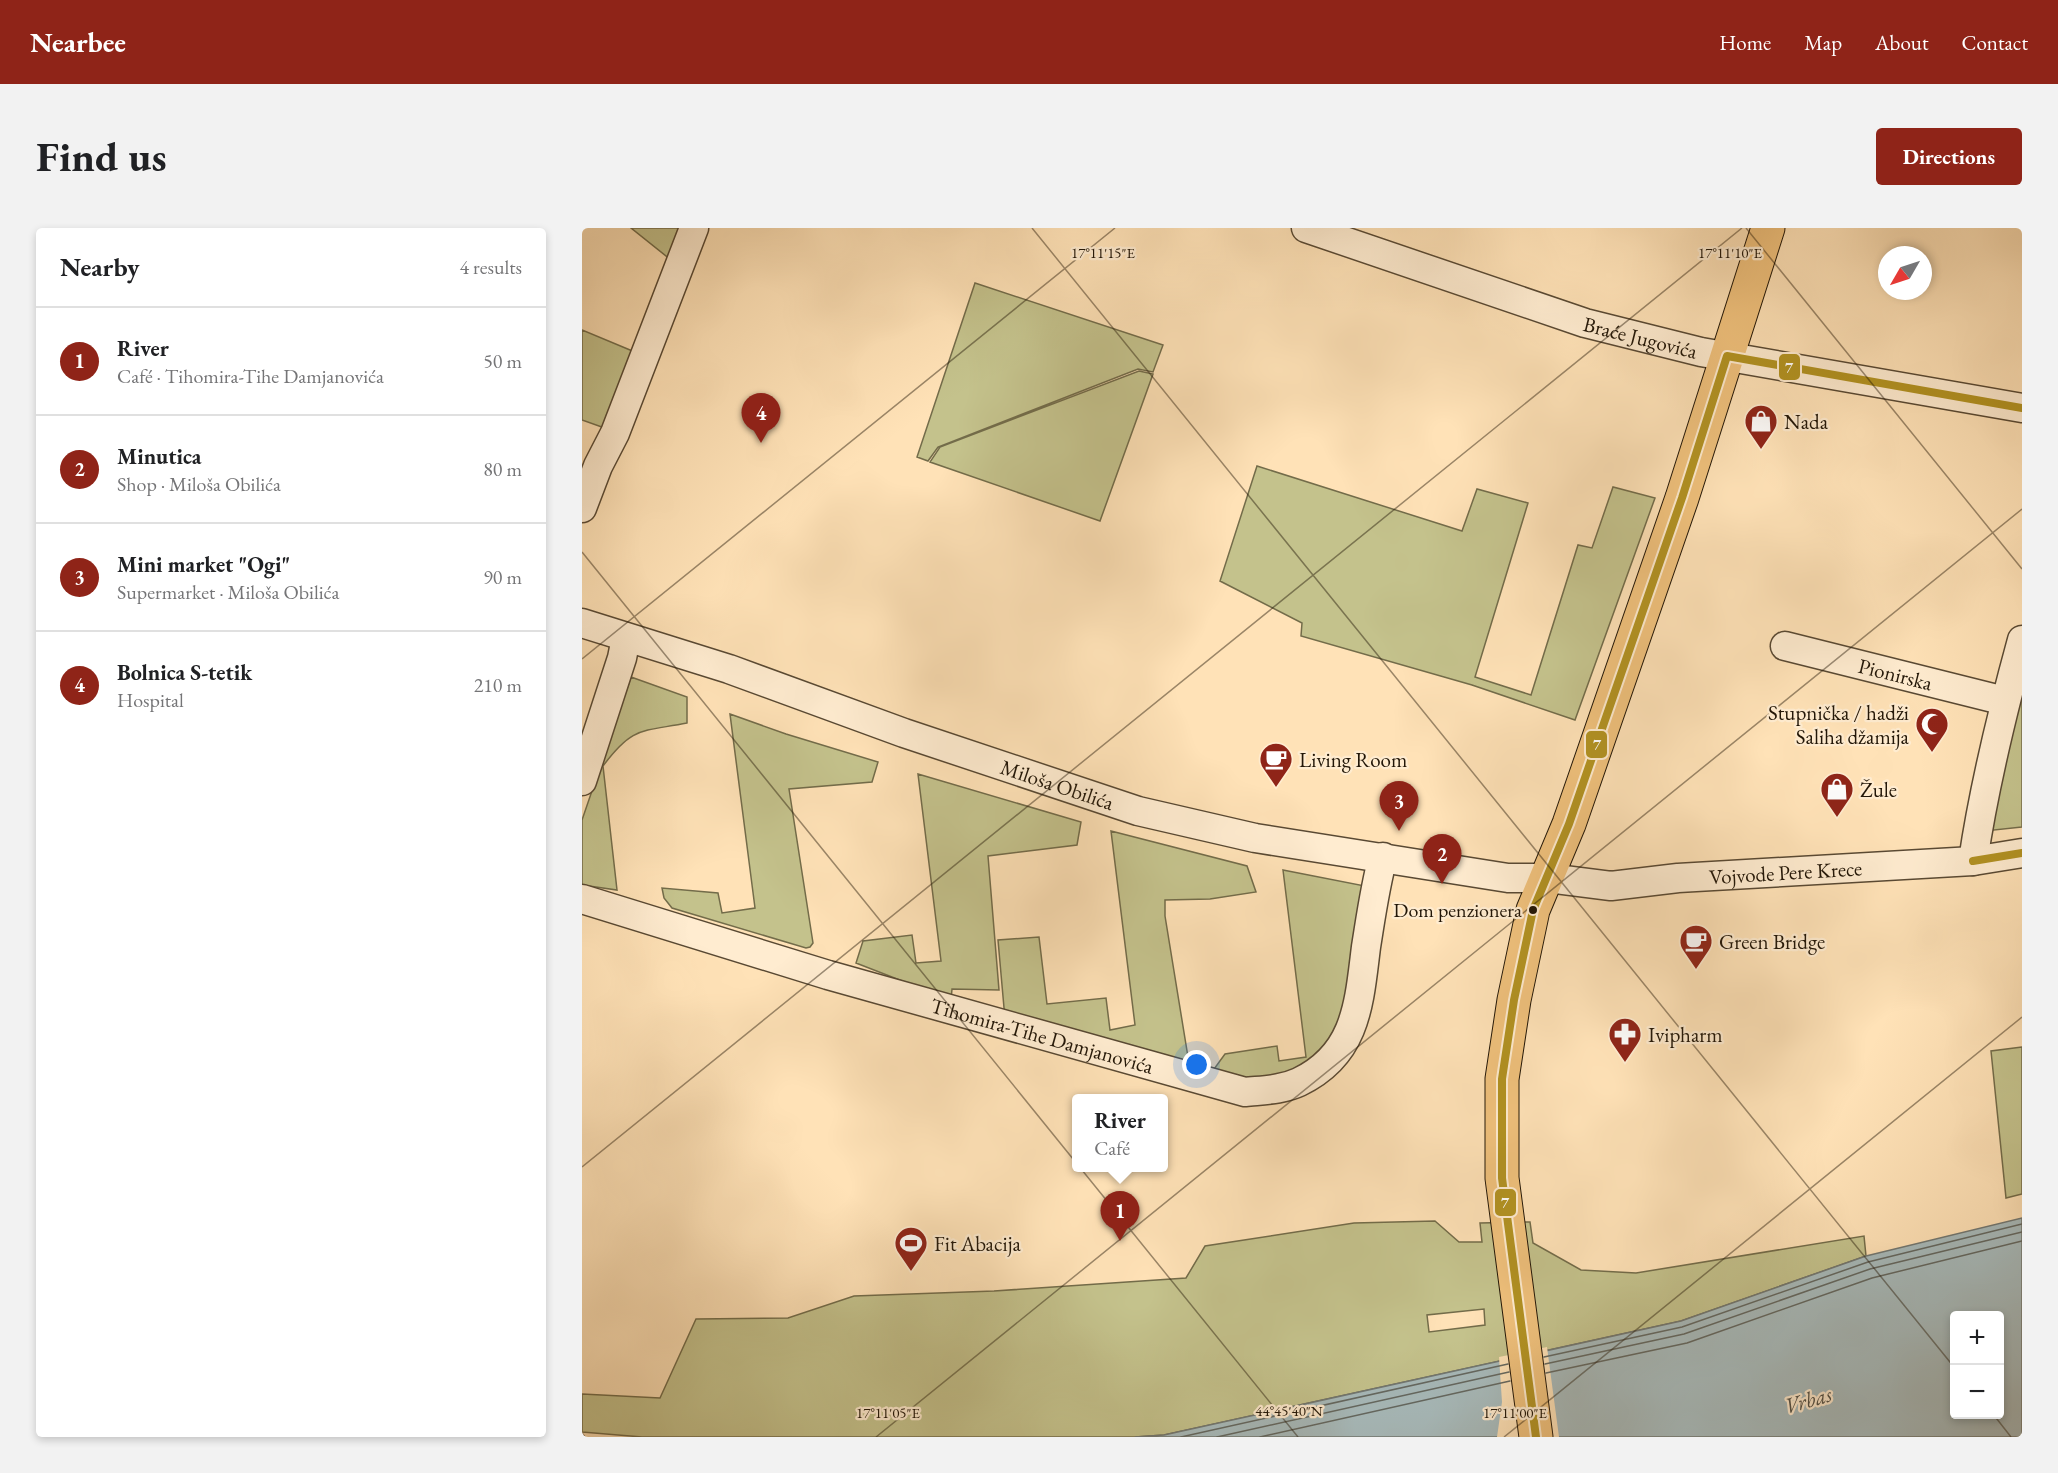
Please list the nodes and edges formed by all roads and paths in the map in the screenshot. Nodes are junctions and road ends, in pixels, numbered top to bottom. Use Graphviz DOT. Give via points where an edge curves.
graph roads {
  1 [pos="694,228"];
  2 [pos="1306,228"];
  3 [pos="1768,228"];
  4 [pos="1727,356"];
  5 [pos="2022,408"];
  6 [pos="582,508"];
  7 [pos="582,623"];
  8 [pos="626,638"];
  9 [pos="2022,640"];
  10 [pos="1785,646"];
  11 [pos="2005,701"];
  12 [pos="582,782"];
  13 [pos="2022,853"];
  14 [pos="1383,857"];
  15 [pos="1973,861"];
  16 [pos="1548,878"];
  17 [pos="582,899"];
  18 [pos="1536,1437"];
  1 -- 6 [label="street" via="615,434"];
  2 -- 4 [label="street, Braće Jugovića" via="1586,323"];
  3 -- 4 [label="main road"];
  4 -- 5 [label="street, Braće Jugovića"];
  4 -- 16 [label="main road" via="1682,498"];
  7 -- 8 [label="street, Miloša Obilića"];
  8 -- 12 [label="street"];
  8 -- 14 [label="street, Miloša Obilića" via="729,669 904,733 1138,811 1255,838"];
  9 -- 11 [label="street"];
  10 -- 11 [label="street, Pionirska"];
  11 -- 15 [label="street"];
  13 -- 15 [label="street, Vojvode Pere Krece"];
  14 -- 16 [label="street, Miloša Obilića" via="1508,878"];
  14 -- 17 [label="street, Tihomira-Tihe Damjanovića" via="1359,1005 1350,1030 1336,1053 1314,1073 1276,1089 1245,1092 828,975"];
  15 -- 16 [label="street, Vojvode Pere Krece" via="1678,878 1611,886"];
  16 -- 18 [label="main road" via="1529,923 1504,1059 1500,1117 1506,1222"];
}
